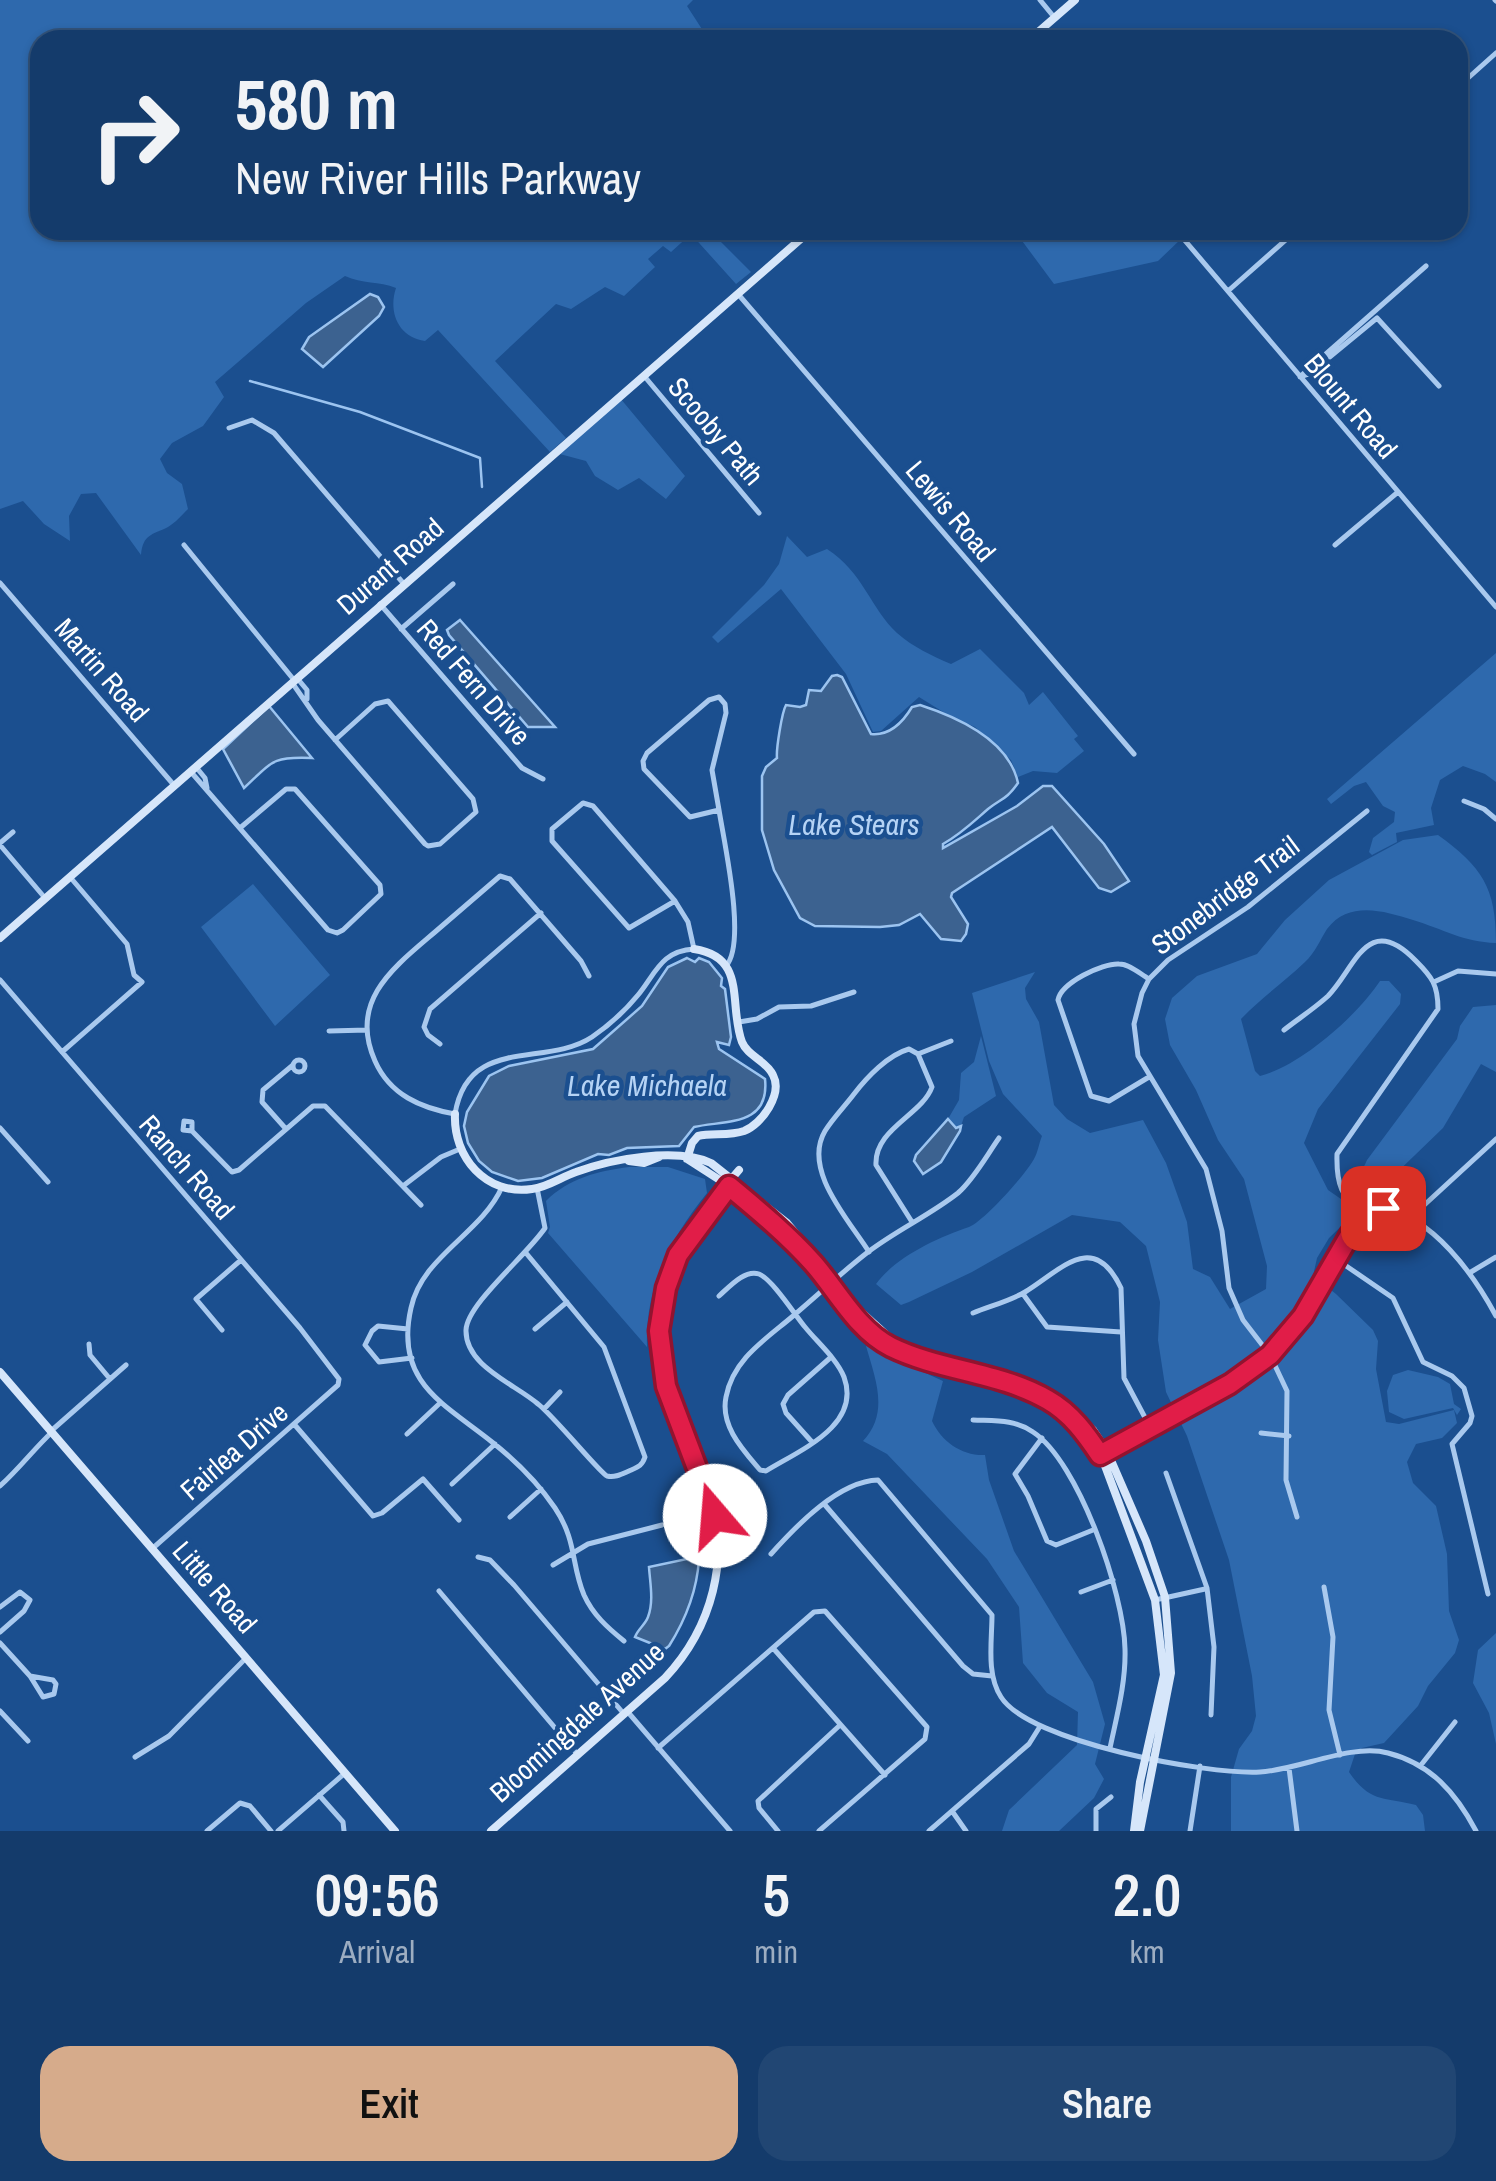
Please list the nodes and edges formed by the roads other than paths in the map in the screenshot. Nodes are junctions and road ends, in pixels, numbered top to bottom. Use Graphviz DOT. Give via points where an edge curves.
graph roads {
  1 [pos="1040,0"];
  2 [pos="1075,0"];
  3 [pos="1055,18"];
  4 [pos="1041,30"];
  5 [pos="1496,52"];
  6 [pos="1468,78"];
  7 [pos="800,240"];
  8 [pos="1185,240"];
  9 [pos="1286,240"];
  10 [pos="1426,266"];
  11 [pos="1228,291"];
  12 [pos="738,294"];
  13 [pos="643,375"];
  14 [pos="1300,378"];
  15 [pos="1439,386"];
  16 [pos="229,428"];
  17 [pos="1398,492"];
  18 [pos="759,513"];
  19 [pos="184,545"];
  20 [pos="1335,546"];
  21 [pos="0,582"];
  22 [pos="404,584"];
  23 [pos="453,584"];
  24 [pos="380,604"];
  25 [pos="1496,607"];
  26 [pos="401,628"];
  27 [pos="294,679"];
  28 [pos="335,740"];
  29 [pos="1134,754"];
  30 [pos="192,768"];
  31 [pos="543,779"];
  32 [pos="173,784"];
  33 [pos="1464,801"];
  34 [pos="719,810"];
  35 [pos="1367,811"];
  36 [pos="1496,819"];
  37 [pos="240,828"];
  38 [pos="13,832"];
  39 [pos="0,844"];
  40 [pos="70,876"];
  41 [pos="45,898"];
  42 [pos="675,902"];
  43 [pos="541,913"];
  44 [pos="0,938"];
  45 [pos="694,949"];
  46 [pos="726,966"];
  47 [pos="1496,974"];
  48 [pos="589,976"];
  49 [pos="1149,979"];
  50 [pos="0,980"];
  51 [pos="1436,981"];
  52 [pos="854,992"];
  53 [pos="738,1022"];
  54 [pos="366,1030"];
  55 [pos="1284,1030"];
  56 [pos="329,1031"];
  57 [pos="951,1042"];
  58 [pos="440,1044"];
  59 [pos="61,1052"];
  60 [pos="918,1054"];
  61 [pos="293,1065"];
  62 [pos="1149,1078"];
  63 [pos="456,1114"];
  64 [pos="0,1128"];
  65 [pos="286,1129"];
  66 [pos="192,1131"];
  67 [pos="999,1138"];
  68 [pos="1496,1139"];
  69 [pos="460,1148"];
  70 [pos="687,1159"];
  71 [pos="731,1179"];
  72 [pos="48,1182"];
  73 [pos="403,1186"];
  74 [pos="502,1187"];
  75 [pos="537,1188"];
  76 [pos="421,1205"];
  77 [pos="1408,1218"];
  78 [pos="1365,1220"];
  79 [pos="912,1222"];
  80 [pos="868,1252"];
  81 [pos="526,1253"];
  82 [pos="1496,1257"];
  83 [pos="1336,1259"];
  84 [pos="241,1260"];
  85 [pos="1471,1272"];
  86 [pos="832,1282"];
  87 [pos="1023,1294"];
  88 [pos="719,1296"];
  89 [pos="567,1302"];
  90 [pos="973,1313"];
  91 [pos="795,1314"];
  92 [pos="1496,1316"];
  93 [pos="535,1329"];
  94 [pos="222,1330"];
  95 [pos="408,1330"];
  96 [pos="1121,1332"];
  97 [pos="88,1344"];
  98 [pos="1270,1355"];
  99 [pos="412,1358"];
  100 [pos="830,1358"];
  101 [pos="126,1365"];
  102 [pos="0,1372"];
  103 [pos="110,1379"];
  104 [pos="340,1381"];
  105 [pos="560,1392"];
  106 [pos="439,1404"];
  107 [pos="544,1408"];
  108 [pos="973,1420"];
  109 [pos="294,1424"];
  110 [pos="1150,1426"];
  111 [pos="51,1431"];
  112 [pos="1261,1433"];
  113 [pos="407,1434"];
  114 [pos="1289,1436"];
  115 [pos="1042,1438"];
  116 [pos="812,1442"];
  117 [pos="495,1444"];
  118 [pos="1104,1453"];
  119 [pos="1166,1473"];
  120 [pos="452,1484"];
  121 [pos="0,1486"];
  122 [pos="540,1489"];
  123 [pos="825,1504"];
  124 [pos="510,1517"];
  125 [pos="1297,1517"];
  126 [pos="459,1520"];
  127 [pos="662,1525"];
  128 [pos="1093,1530"];
  129 [pos="152,1549"];
  130 [pos="575,1550"];
  131 [pos="771,1554"];
  132 [pos="478,1558"];
  133 [pos="553,1565"];
  134 [pos="1113,1580"];
  135 [pos="1324,1587"];
  136 [pos="1206,1588"];
  137 [pos="439,1592"];
  138 [pos="1080,1592"];
  139 [pos="1488,1594"];
  140 [pos="1165,1598"];
  141 [pos="1154,1600"];
  142 [pos="0,1606"];
  143 [pos="0,1632"];
  144 [pos="624,1641"];
  145 [pos="0,1643"];
  146 [pos="773,1648"];
  147 [pos="246,1658"];
  148 [pos="30,1676"];
  149 [pos="992,1676"];
  150 [pos="0,1710"];
  151 [pos="626,1713"];
  152 [pos="1212,1715"];
  153 [pos="1455,1722"];
  154 [pos="839,1726"];
  155 [pos="1039,1726"];
  156 [pos="28,1742"];
  157 [pos="658,1748"];
  158 [pos="1110,1748"];
  159 [pos="578,1755"];
  160 [pos="1340,1755"];
  161 [pos="135,1756"];
  162 [pos="1151,1756"];
  163 [pos="1200,1766"];
  164 [pos="1422,1766"];
  165 [pos="1289,1768"];
  166 [pos="345,1773"];
  167 [pos="884,1776"];
  168 [pos="320,1795"];
  169 [pos="1111,1797"];
  170 [pos="952,1811"];
  171 [pos="207,1831"];
  172 [pos="274,1831"];
  173 [pos="344,1831"];
  174 [pos="395,1831"];
  175 [pos="490,1831"];
  176 [pos="730,1831"];
  177 [pos="778,1831"];
  178 [pos="820,1831"];
  179 [pos="929,1831"];
  180 [pos="966,1831"];
  181 [pos="1096,1831"];
  182 [pos="1137,1831"];
  183 [pos="1190,1831"];
  184 [pos="1297,1831"];
  185 [pos="1476,1831"];
  1 -- 3 [label="street"];
  2 -- 3 [label="street"];
  3 -- 4 [label="street"];
  5 -- 6 [label="street"];
  7 -- 12 [label="street, Durant Road"];
  8 -- 11 [label="street, Blount Road"];
  9 -- 11 [label="street"];
  10 -- 14 [label="street"];
  11 -- 14 [label="street, Blount Road"];
  12 -- 13 [label="street, Durant Road"];
  12 -- 29 [label="street, Lewis Road"];
  13 -- 18 [label="street, Scooby Path"];
  13 -- 22 [label="street, Durant Road"];
  14 -- 15 [label="street" via="1377,318"];
  14 -- 17 [label="street, Blount Road"];
  16 -- 22 [label="street" via="252,420 278,436"];
  17 -- 20 [label="street"];
  17 -- 25 [label="street, Blount Road"];
  19 -- 27 [label="street"];
  21 -- 32 [label="street, Martin Road"];
  22 -- 24 [label="street, Durant Road"];
  23 -- 26 [label="street"];
  24 -- 26 [label="street, Red Fern Drive"];
  24 -- 27 [label="street, Durant Road"];
  26 -- 31 [label="street, Red Fern Drive" via="522,768"];
  27 -- 28 [label="street"];
  27 -- 30 [label="street, Durant Road"];
  28 -- 28 [label="street" via="428,846 440,844 476,812 473,799 388,701 378,702"];
  30 -- 32 [label="street, Durant Road"];
  30 -- 37 [label="street"];
  32 -- 40 [label="street, Durant Road"];
  33 -- 36 [label="street"];
  34 -- 34 [label="street" via="683,813 643,761 708,700 719,698 726,713 712,770"];
  34 -- 46 [label="street" via="734,913 735,946"];
  35 -- 49 [label="street, Stonebridge Trail"];
  37 -- 37 [label="street" via="332,932 343,930 382,894 294,789"];
  38 -- 39 [label="street"];
  39 -- 41 [label="street"];
  40 -- 41 [label="street, Durant Road"];
  40 -- 59 [label="street" via="127,944 142,982"];
  41 -- 44 [label="street, Durant Road"];
  42 -- 42 [label="street" via="593,806 582,803 552,829 552,840 629,928"];
  42 -- 45 [label="street"];
  43 -- 48 [label="street"];
  43 -- 54 [label="street" via="500,876 388,972"];
  43 -- 58 [label="street" via="430,1009 424,1027"];
  45 -- 46 [label="street"];
  45 -- 63 [label="street" via="666,957 628,1006 591,1038 484,1067 461,1093"];
  46 -- 53 [label="street"];
  47 -- 51 [label="street" via="1458,971"];
  49 -- 62 [label="street, Stonebridge Trail" via="1134,1024"];
  49 -- 62 [label="street" via="1115,963 1068,983 1058,1000 1091,1096 1109,1101"];
  50 -- 59 [label="street, Ranch Road"];
  51 -- 55 [label="street" via="1408,952 1375,943 1361,948 1330,994"];
  51 -- 78 [label="street" via="1438,1008 1337,1154 1336,1181"];
  52 -- 53 [label="street"];
  53 -- 70 [label="street" via="745,1048 774,1076 774,1097 746,1130 698,1136"];
  54 -- 56 [label="street"];
  54 -- 63 [label="street" via="377,1066 402,1096"];
  57 -- 60 [label="street"];
  59 -- 84 [label="street, Ranch Road"];
  60 -- 79 [label="street" via="932,1087 928,1098 896,1124 876,1155"];
  60 -- 80 [label="street" via="902,1051 865,1080 818,1149 828,1187"];
  61 -- 65 [label="street" via="261,1096"];
  62 -- 98 [label="street, Stonebridge Trail" via="1206,1169 1229,1288"];
  63 -- 69 [label="street"];
  64 -- 72 [label="street"];
  65 -- 66 [label="street" via="232,1172"];
  65 -- 73 [label="street" via="313,1106 325,1106"];
  67 -- 79 [label="street" via="961,1191"];
  68 -- 77 [label="street"];
  69 -- 73 [label="street"];
  69 -- 74 [label="street" via="476,1171"];
  70 -- 71 [label="street" via="702,1159"];
  70 -- 75 [label="street" via="644,1155"];
  71 -- 86 [label="street" via="794,1230"];
  71 -- 151 [label="street, Bloomingdale Avenue" via="684,1243 662,1302 660,1359 712,1501 716,1576 689,1649"];
  73 -- 76 [label="street"];
  74 -- 75 [label="street"];
  74 -- 95 [label="street" via="421,1282"];
  75 -- 81 [label="street" via="545,1226"];
  77 -- 78 [label="street" via="1383,1208"];
  77 -- 85 [label="street"];
  78 -- 83 [label="street"];
  79 -- 80 [label="street"];
  80 -- 86 [label="street"];
  81 -- 89 [label="street"];
  81 -- 107 [label="street" via="472,1310 466,1337 482,1364"];
  82 -- 85 [label="street"];
  83 -- 98 [label="street" via="1303,1316"];
  83 -- 139 [label="street" via="1393,1298 1423,1362 1464,1388 1472,1416 1452,1444"];
  84 -- 94 [label="street" via="196,1299"];
  84 -- 104 [label="street, Ranch Road"];
  85 -- 92 [label="street"];
  86 -- 91 [label="street"];
  86 -- 118 [label="street" via="902,1349 1049,1400"];
  87 -- 90 [label="street"];
  87 -- 96 [label="street" via="1046,1328"];
  87 -- 96 [label="street" via="1066,1263 1097,1260 1121,1288"];
  88 -- 91 [label="street" via="746,1274 758,1274"];
  89 -- 93 [label="street"];
  89 -- 107 [label="street" via="612,1363 643,1463 605,1475"];
  91 -- 100 [label="street"];
  91 -- 116 [label="street" via="738,1365 726,1414 738,1444 760,1470"];
  95 -- 99 [label="street"];
  95 -- 99 [label="street" via="378,1326 366,1346 378,1362"];
  96 -- 110 [label="street" via="1124,1378"];
  97 -- 103 [label="street"];
  98 -- 110 [label="street"];
  98 -- 114 [label="street, Stonebridge Trail" via="1287,1390"];
  99 -- 106 [label="street"];
  100 -- 116 [label="street" via="844,1376 842,1416"];
  100 -- 116 [label="street" via="782,1404"];
  101 -- 103 [label="street"];
  102 -- 111 [label="street, Little Road"];
  103 -- 111 [label="street"];
  104 -- 109 [label="street, Fairlea Drive"];
  105 -- 107 [label="street"];
  106 -- 113 [label="street"];
  106 -- 117 [label="street"];
  108 -- 115 [label="street" via="1018,1424"];
  109 -- 126 [label="street" via="373,1516 423,1479"];
  109 -- 129 [label="street, Fairlea Drive"];
  110 -- 118 [label="street"];
  111 -- 121 [label="street"];
  111 -- 129 [label="street, Little Road"];
  112 -- 114 [label="street"];
  114 -- 125 [label="street, Stonebridge Trail" via="1286,1480"];
  115 -- 128 [label="street" via="1065,1464"];
  115 -- 128 [label="street" via="1015,1474 1047,1542 1056,1545"];
  117 -- 120 [label="street"];
  117 -- 122 [label="street"];
  118 -- 140 [label="street"];
  118 -- 141 [label="street"];
  119 -- 136 [label="street"];
  122 -- 124 [label="street"];
  122 -- 130 [label="street"];
  123 -- 131 [label="street" via="802,1518"];
  123 -- 149 [label="street" via="963,1666"];
  123 -- 149 [label="street" via="864,1480 878,1480 992,1614"];
  127 -- 130 [label="street"];
  128 -- 134 [label="street"];
  129 -- 147 [label="street, Little Road"];
  130 -- 133 [label="street"];
  130 -- 144 [label="street" via="590,1606"];
  132 -- 151 [label="street" via="490,1560 514,1585"];
  134 -- 138 [label="street"];
  134 -- 158 [label="street" via="1125,1669"];
  135 -- 160 [label="street" via="1333,1636 1330,1710"];
  136 -- 140 [label="street"];
  136 -- 152 [label="street" via="1214,1646"];
  137 -- 159 [label="street"];
  140 -- 141 [label="street"];
  140 -- 162 [label="street" via="1171,1673"];
  141 -- 162 [label="street" via="1164,1675"];
  142 -- 143 [label="street" via="20,1592 30,1600"];
  145 -- 148 [label="street"];
  146 -- 154 [label="street"];
  146 -- 157 [label="street"];
  146 -- 167 [label="street" via="814,1612 825,1612 924,1721 924,1739"];
  147 -- 161 [label="street" via="169,1736"];
  147 -- 166 [label="street, Little Road"];
  148 -- 148 [label="street" via="43,1697 54,1694 52,1680"];
  149 -- 155 [label="street" via="1008,1706"];
  150 -- 156 [label="street"];
  151 -- 157 [label="street"];
  151 -- 159 [label="street, Bloomingdale Avenue"];
  153 -- 164 [label="street"];
  154 -- 167 [label="street"];
  154 -- 177 [label="street" via="762,1794 759,1808"];
  155 -- 158 [label="street"];
  155 -- 170 [label="street" via="1029,1744"];
  157 -- 176 [label="street"];
  158 -- 162 [label="street"];
  159 -- 175 [label="street, Bloomingdale Avenue"];
  160 -- 164 [label="street" via="1384,1752"];
  160 -- 165 [label="street"];
  162 -- 163 [label="street"];
  162 -- 182 [label="street"];
  163 -- 165 [label="street"];
  163 -- 183 [label="street"];
  164 -- 185 [label="street" via="1448,1787"];
  165 -- 184 [label="street"];
  166 -- 168 [label="street"];
  166 -- 174 [label="street, Little Road"];
  167 -- 178 [label="street"];
  168 -- 172 [label="street"];
  168 -- 173 [label="street"];
  169 -- 181 [label="street" via="1096,1809"];
  170 -- 179 [label="street"];
  170 -- 180 [label="street"];
  171 -- 172 [label="street" via="240,1803"];
}
